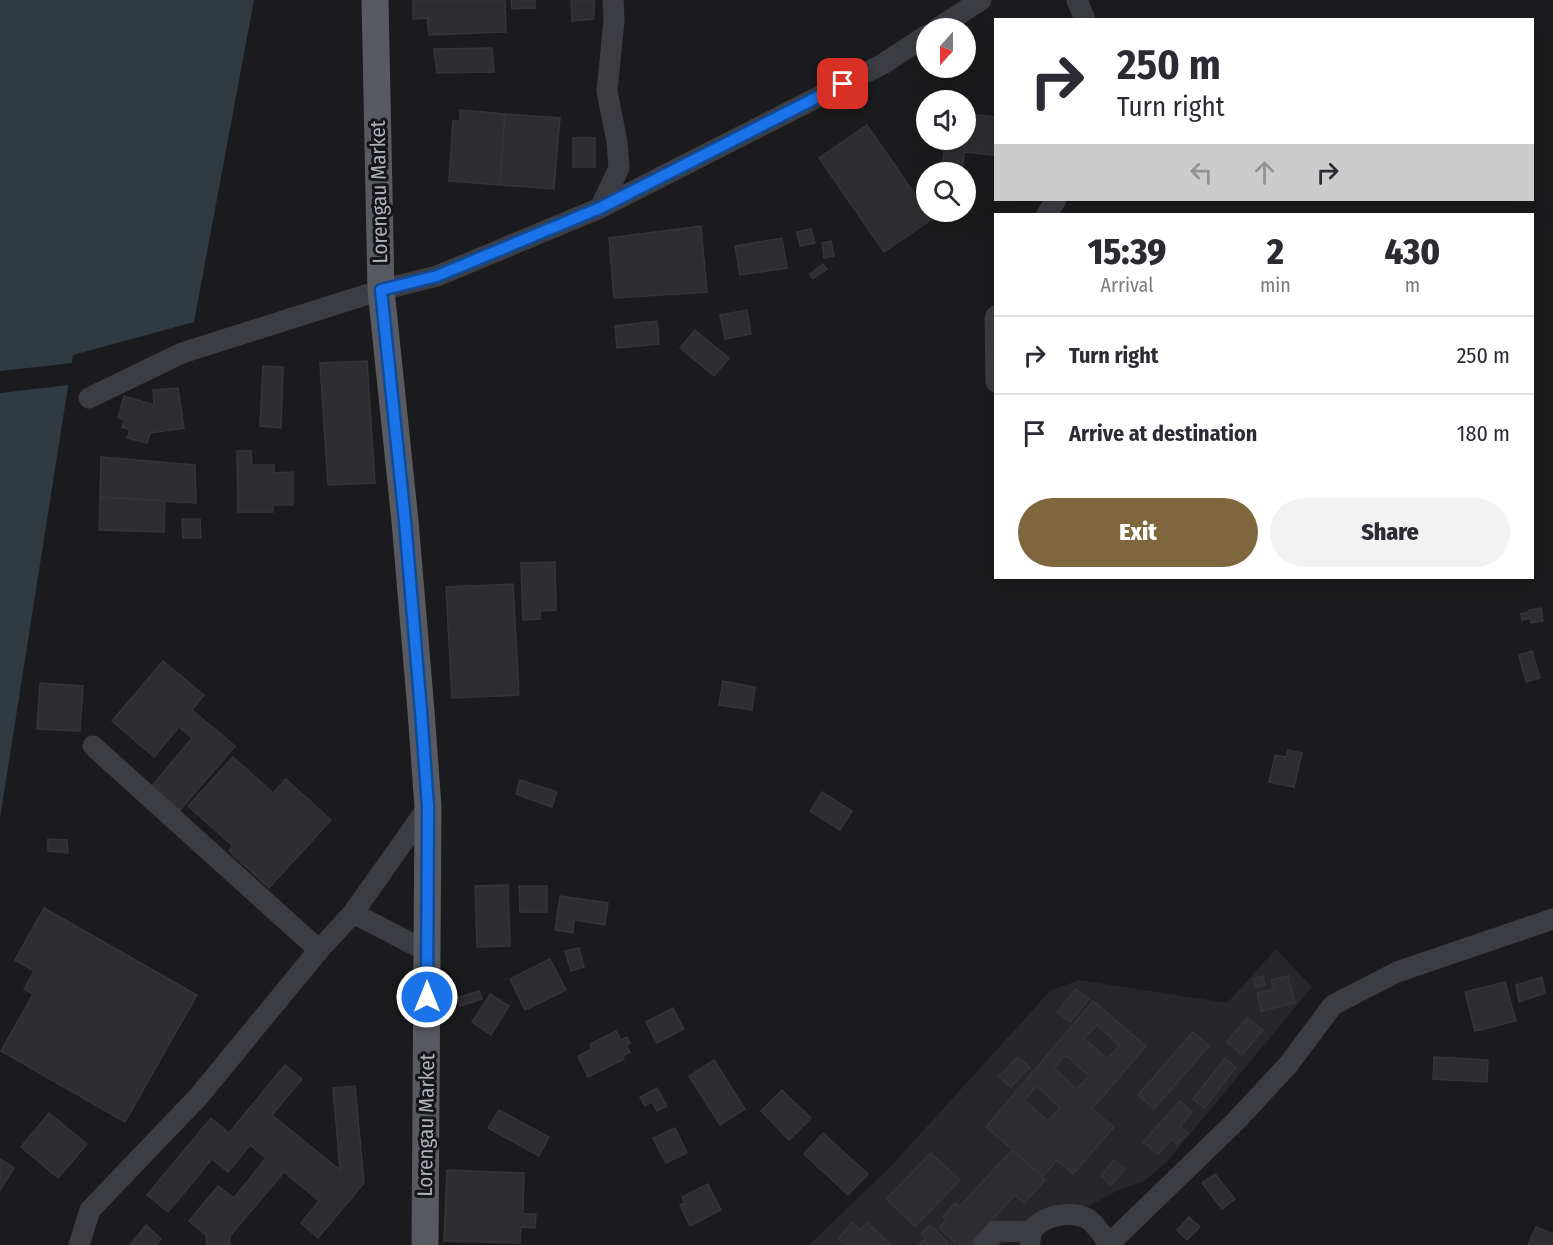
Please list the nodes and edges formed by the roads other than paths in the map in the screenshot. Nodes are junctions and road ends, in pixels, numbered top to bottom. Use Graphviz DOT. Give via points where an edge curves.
graph roads {
  1 [pos="375,0"];
  2 [pos="613,0"];
  3 [pos="981,0"];
  4 [pos="1077,0"];
  5 [pos="953,18"];
  6 [pos="1084,18"];
  7 [pos="916,42"];
  8 [pos="600,208"];
  9 [pos="381,290"];
  10 [pos="89,398"];
  11 [pos="93,746"];
  12 [pos="428,807"];
  13 [pos="353,913"];
  14 [pos="1553,919"];
  15 [pos="319,950"];
  16 [pos="428,952"];
  17 [pos="1030,1239"];
  18 [pos="79,1245"];
  19 [pos="425,1245"];
  20 [pos="983,1245"];
  21 [pos="1109,1245"];
  1 -- 9 [label="main road, Lorengau Market"];
  2 -- 8 [label="street" via="607,91 619,168"];
  3 -- 5 [label="street"];
  4 -- 6 [label="street"];
  7 -- 8 [label="street" via="883,64"];
  8 -- 9 [label="street" via="437,276"];
  9 -- 10 [label="street" via="182,353"];
  9 -- 12 [label="main road, Lorengau Market"];
  11 -- 15 [label="street"];
  12 -- 13 [label="street"];
  12 -- 16 [label="main road, Lorengau Market"];
  13 -- 15 [label="street"];
  13 -- 16 [label="street"];
  14 -- 21 [label="street" via="1397,972 1333,1005 1288,1065 1236,1121"];
  15 -- 18 [label="street" via="199,1096 90,1210"];
  16 -- 19 [label="main road, Lorengau Market"];
  17 -- 20 [label="street" via="996,1231"];
  17 -- 21 [label="street" via="1041,1222 1076,1215 1093,1223"];
}
